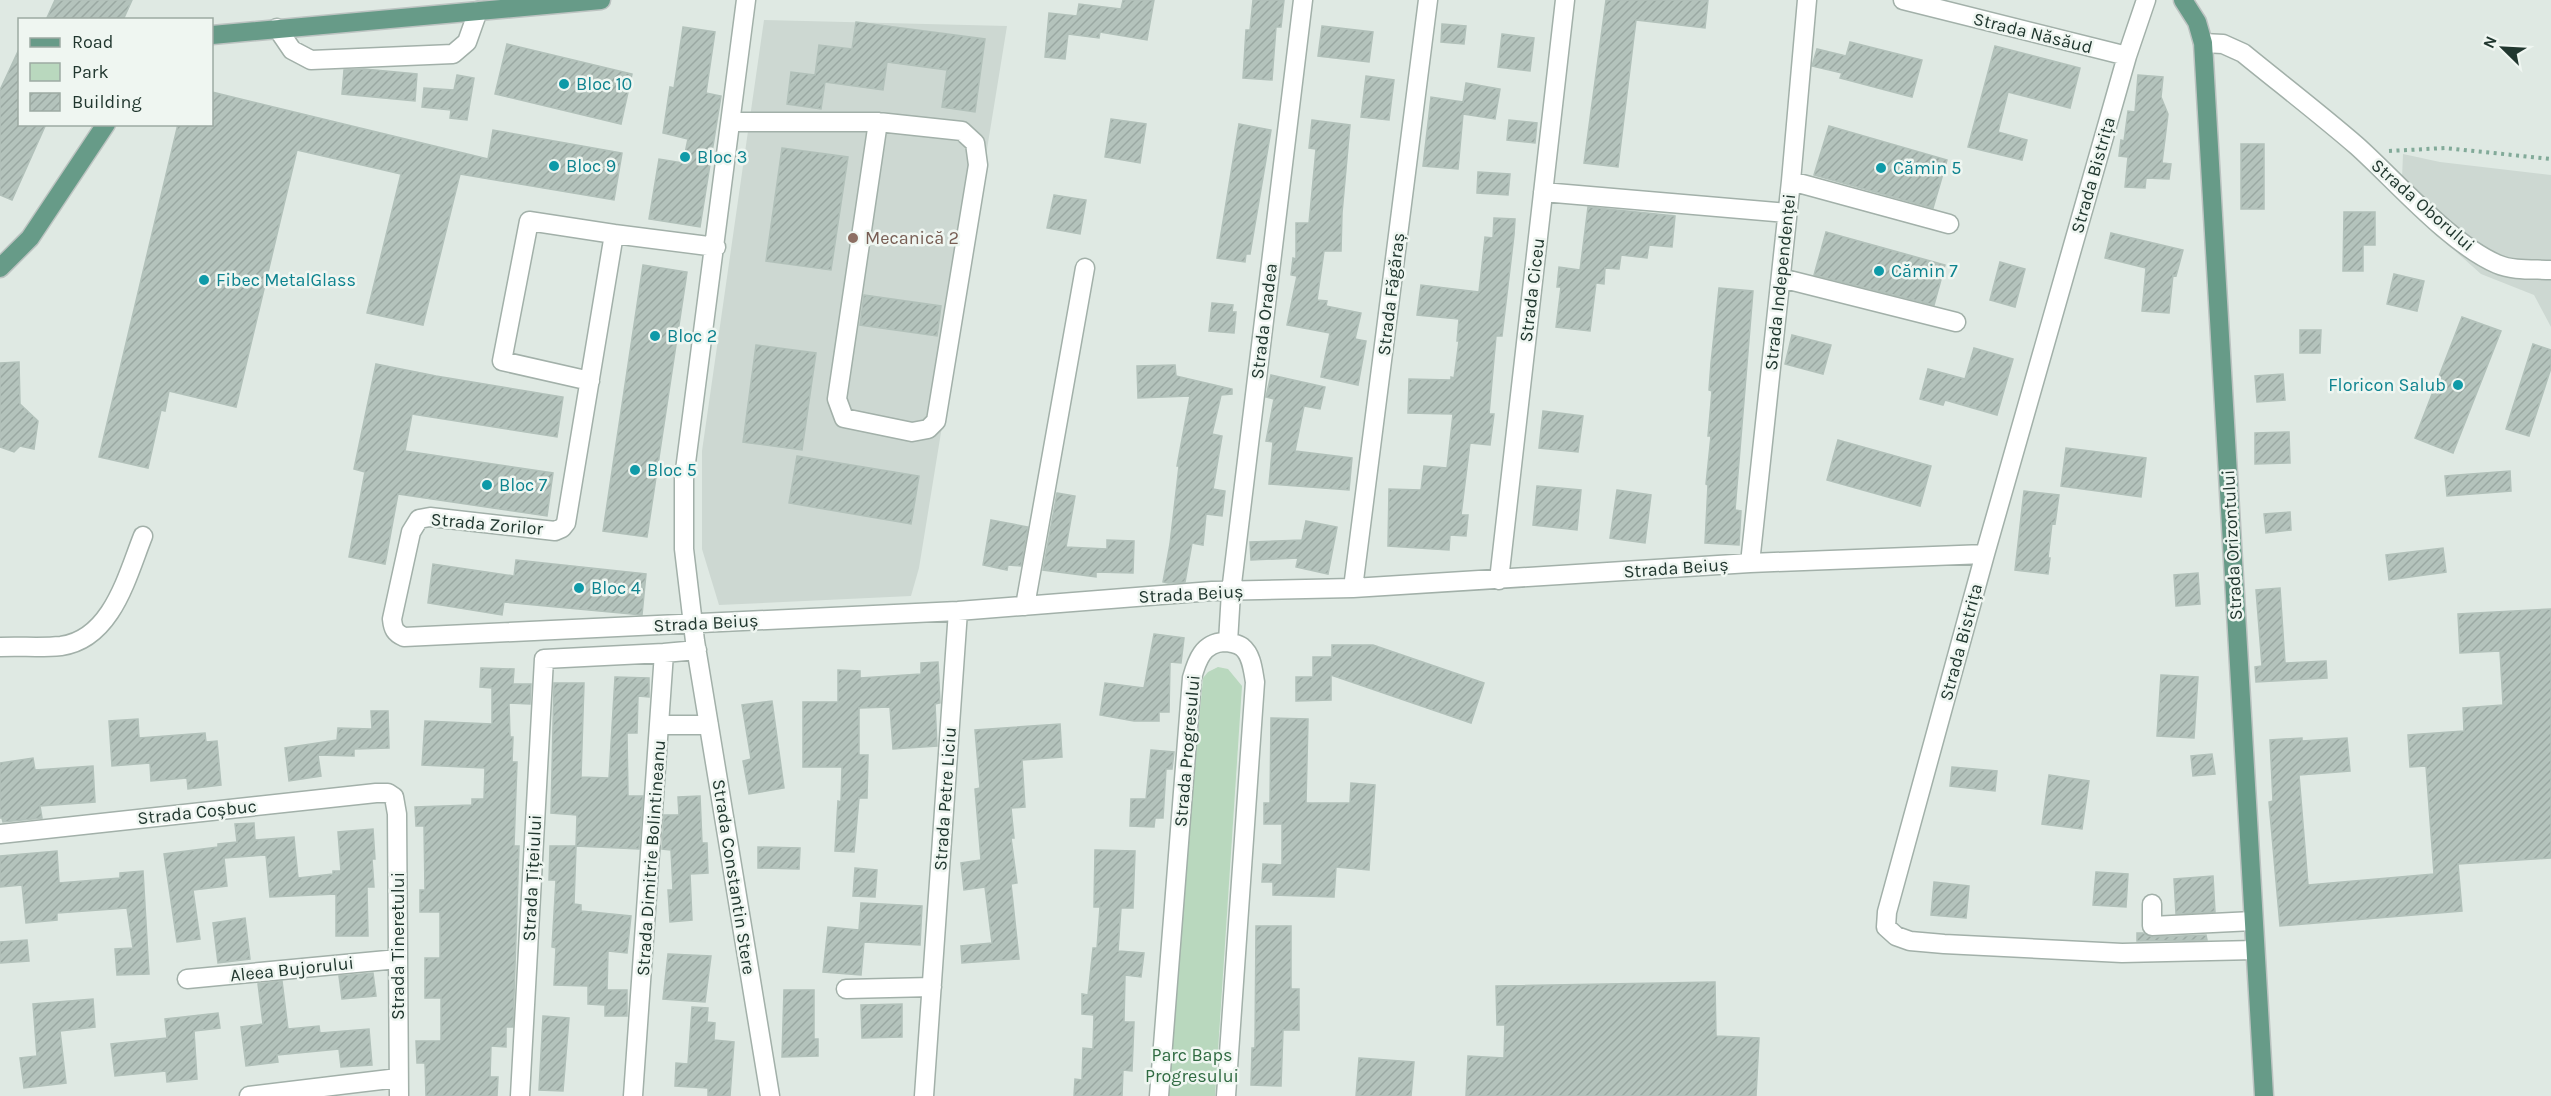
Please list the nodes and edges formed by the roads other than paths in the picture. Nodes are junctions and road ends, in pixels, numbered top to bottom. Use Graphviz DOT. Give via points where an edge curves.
graph roads {
  1 [pos="601,0"];
  2 [pos="746,0"];
  3 [pos="1303,0"];
  4 [pos="1428,0"];
  5 [pos="1565,0"];
  6 [pos="1807,0"];
  7 [pos="1903,0"];
  8 [pos="2146,0"];
  9 [pos="2183,0"];
  10 [pos="539,3"];
  11 [pos="478,11"];
  12 [pos="277,28"];
  13 [pos="213,35"];
  14 [pos="2203,43"];
  15 [pos="2127,56"];
  16 [pos="731,122"];
  17 [pos="878,122"];
  18 [pos="105,126"];
  19 [pos="1791,181"];
  20 [pos="1543,192"];
  21 [pos="1787,213"];
  22 [pos="1949,224"];
  23 [pos="614,234"];
  24 [pos="716,247"];
  25 [pos="0,268"];
  26 [pos="1085,268"];
  27 [pos="2551,270"];
  28 [pos="1781,278"];
  29 [pos="1956,322"];
  30 [pos="590,381"];
  31 [pos="143,536"];
  32 [pos="1985,554"];
  33 [pos="1750,563"];
  34 [pos="1498,580"];
  35 [pos="1353,588"];
  36 [pos="1230,591"];
  37 [pos="1025,606"];
  38 [pos="958,611"];
  39 [pos="693,624"];
  40 [pos="398,635"];
  41 [pos="1228,642"];
  42 [pos="0,646"];
  43 [pos="664,653"];
  44 [pos="697,654"];
  45 [pos="660,725"];
  46 [pos="709,725"];
  47 [pos="394,797"];
  48 [pos="0,834"];
  49 [pos="2152,904"];
  50 [pos="2253,921"];
  51 [pos="2255,950"];
  52 [pos="398,959"];
  53 [pos="187,979"];
  54 [pos="932,987"];
  55 [pos="846,988"];
  56 [pos="398,1087"];
  57 [pos="249,1096"];
  58 [pos="520,1096"];
  59 [pos="633,1096"];
  60 [pos="770,1096"];
  61 [pos="924,1096"];
  62 [pos="1159,1096"];
  63 [pos="1226,1096"];
  64 [pos="2264,1096"];
  1 -- 10 [label="main road"];
  2 -- 16 [label="street"];
  3 -- 36 [label="street, Strada Oradea"];
  4 -- 35 [label="street, Strada Făgăraș"];
  5 -- 20 [label="street, Strada Ciceu"];
  6 -- 19 [label="street, Strada Independenței"];
  7 -- 15 [label="street, Strada Năsăud"];
  8 -- 15 [label="street, Strada Bistrița"];
  9 -- 14 [label="main road, Strada Orizontului" via="2197,22"];
  10 -- 11 [label="main road"];
  11 -- 12 [label="main road"];
  11 -- 12 [label="street" via="467,42 453,54 311,60 292,50"];
  12 -- 13 [label="main road"];
  14 -- 27 [label="street, Strada Oborului" via="2223,44 2243,53 2477,253 2499,265"];
  14 -- 50 [label="main road, Strada Orizontului"];
  15 -- 32 [label="street, Strada Bistrița"];
  16 -- 17 [label="street"];
  16 -- 24 [label="street"];
  17 -- 17 [label="street" via="962,131 975,143 978,165 936,421 928,429 912,432 844,418 837,399"];
  18 -- 25 [label="main road" via="30,238"];
  19 -- 21 [label="street, Strada Independenței"];
  19 -- 22 [label="street"];
  20 -- 21 [label="street"];
  20 -- 34 [label="street, Strada Ciceu"];
  21 -- 28 [label="street, Strada Independenței"];
  23 -- 24 [label="street"];
  23 -- 30 [label="street, Strada Zorilor"];
  23 -- 30 [label="street" via="529,221 502,361"];
  24 -- 39 [label="street" via="684,478 684,549"];
  26 -- 37 [label="street"];
  28 -- 29 [label="street"];
  28 -- 33 [label="street, Strada Independenței"];
  30 -- 40 [label="street, Strada Zorilor" via="566,523 555,531 419,519 411,532 392,619"];
  31 -- 42 [label="street" via="119,598 84,638 62,646"];
  32 -- 33 [label="street, Strada Beiuș"];
  32 -- 51 [label="street, Strada Bistrița" via="1886,927 1896,936 1944,944 2122,953"];
  33 -- 34 [label="street, Strada Beiuș"];
  34 -- 35 [label="street, Strada Beiuș"];
  35 -- 36 [label="street, Strada Beiuș"];
  36 -- 37 [label="street, Strada Beiuș"];
  36 -- 41 [label="street, Strada Oradea"];
  37 -- 38 [label="street, Strada Beiuș"];
  38 -- 39 [label="street, Strada Beiuș"];
  38 -- 54 [label="street, Strada Petre Liciu"];
  39 -- 40 [label="street, Strada Beiuș" via="404,638"];
  39 -- 44 [label="street"];
  41 -- 62 [label="street, Strada Progresului" via="1204,649 1192,678"];
  41 -- 63 [label="street" via="1242,647 1252,661 1255,682"];
  43 -- 44 [label="street"];
  43 -- 45 [label="street, Strada Dimitrie Bolintineanu"];
  43 -- 58 [label="street, Strada Țițeiului" via="544,659"];
  44 -- 46 [label="street, Strada Constantin Stere"];
  45 -- 46 [label="street"];
  45 -- 59 [label="street, Strada Dimitrie Bolintineanu"];
  46 -- 60 [label="street, Strada Constantin Stere"];
  47 -- 48 [label="street, Strada Coșbuc" via="376,793"];
  47 -- 52 [label="street, Strada Tineretului"];
  49 -- 50 [label="street" via="2152,926"];
  50 -- 51 [label="main road, Strada Orizontului"];
  51 -- 64 [label="main road, Strada Orizontului"];
  52 -- 53 [label="street, Aleea Bujorului"];
  52 -- 56 [label="street, Strada Tineretului"];
  54 -- 55 [label="street"];
  54 -- 61 [label="street, Strada Petre Liciu"];
  56 -- 57 [label="street"];
}
